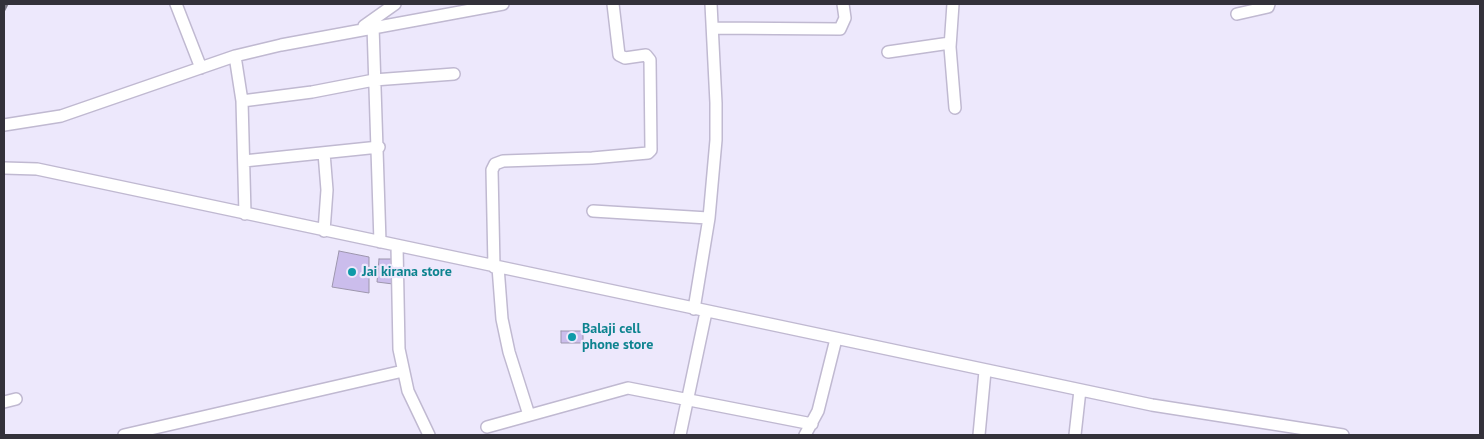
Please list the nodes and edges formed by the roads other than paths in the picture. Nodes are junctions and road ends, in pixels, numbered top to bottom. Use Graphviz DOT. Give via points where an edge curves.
graph roads {
  1 [pos="176,4"];
  2 [pos="395,4"];
  3 [pos="504,4"];
  4 [pos="613,4"];
  5 [pos="711,4"];
  6 [pos="843,4"];
  7 [pos="953,4"];
  8 [pos="1269,4"];
  9 [pos="1237,14"];
  10 [pos="373,26"];
  11 [pos="713,28"];
  12 [pos="361,29"];
  13 [pos="950,43"];
  14 [pos="888,52"];
  15 [pos="235,56"];
  16 [pos="200,68"];
  17 [pos="454,74"];
  18 [pos="374,80"];
  19 [pos="242,102"];
  20 [pos="955,108"];
  21 [pos="4,125"];
  22 [pos="379,147"];
  23 [pos="324,153"];
  24 [pos="244,161"];
  25 [pos="4,168"];
  26 [pos="593,211"];
  27 [pos="246,214"];
  28 [pos="708,218"];
  29 [pos="324,231"];
  30 [pos="380,242"];
  31 [pos="397,246"];
  32 [pos="496,267"];
  33 [pos="694,309"];
  34 [pos="706,312"];
  35 [pos="836,340"];
  36 [pos="403,371"];
  37 [pos="985,371"];
  38 [pos="1080,390"];
  39 [pos="16,399"];
  40 [pos="686,400"];
  41 [pos="4,402"];
  42 [pos="530,415"];
  43 [pos="812,424"];
  44 [pos="487,428"];
  45 [pos="124,435"];
  46 [pos="429,435"];
  47 [pos="680,435"];
  48 [pos="805,435"];
  49 [pos="979,435"];
  50 [pos="1075,435"];
  51 [pos="1343,435"];
  1 -- 16 [label="street"];
  2 -- 12 [label="street"];
  3 -- 10 [label="street"];
  4 -- 32 [label="street" via="619,55 625,58 646,55 650,60 651,150 648,153 495,164 492,170"];
  5 -- 11 [label="street"];
  6 -- 11 [label="street" via="844,25 840,29"];
  7 -- 13 [label="street"];
  8 -- 9 [label="street" via="1268,7"];
  10 -- 12 [label="street"];
  10 -- 18 [label="street"];
  11 -- 28 [label="street" via="716,103"];
  12 -- 15 [label="street"];
  13 -- 14 [label="street"];
  13 -- 20 [label="street"];
  15 -- 16 [label="street"];
  15 -- 19 [label="street"];
  16 -- 21 [label="street" via="61,116"];
  17 -- 18 [label="street"];
  18 -- 19 [label="street"];
  18 -- 22 [label="street"];
  19 -- 24 [label="street"];
  22 -- 23 [label="street"];
  22 -- 30 [label="street"];
  23 -- 24 [label="street"];
  23 -- 29 [label="street"];
  24 -- 27 [label="street"];
  25 -- 27 [label="street" via="37,170"];
  26 -- 28 [label="street"];
  27 -- 29 [label="street"];
  28 -- 33 [label="street"];
  29 -- 30 [label="street"];
  30 -- 31 [label="street"];
  31 -- 32 [label="street"];
  31 -- 36 [label="street" via="397,330"];
  32 -- 33 [label="street"];
  32 -- 42 [label="street" via="502,319 518,383"];
  33 -- 34 [label="street"];
  34 -- 35 [label="street"];
  34 -- 40 [label="street"];
  35 -- 37 [label="street"];
  35 -- 43 [label="street"];
  36 -- 45 [label="street"];
  36 -- 46 [label="street" via="413,405"];
  37 -- 38 [label="street"];
  37 -- 49 [label="street"];
  38 -- 50 [label="street"];
  38 -- 51 [label="street" via="1152,405"];
  39 -- 41 [label="street"];
  40 -- 42 [label="street" via="628,388"];
  40 -- 43 [label="street"];
  40 -- 47 [label="street"];
  42 -- 44 [label="street"];
  43 -- 48 [label="street"];
}
